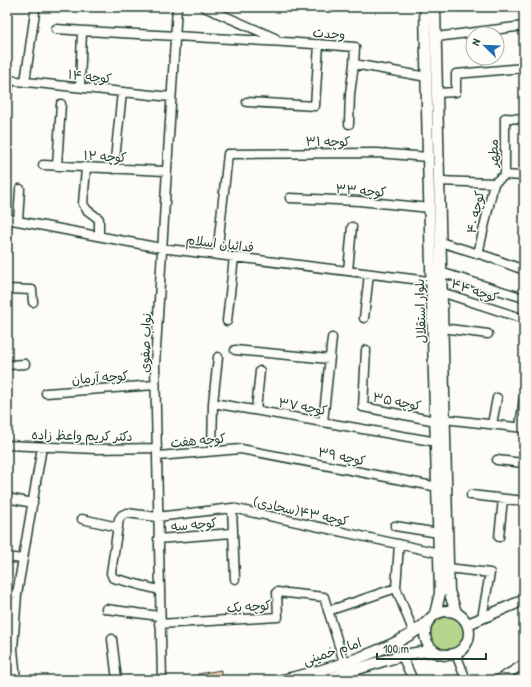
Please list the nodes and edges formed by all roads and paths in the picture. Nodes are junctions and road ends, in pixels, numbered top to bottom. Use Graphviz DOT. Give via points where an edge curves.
graph roads {
  1 [pos="176,7"];
  2 [pos="204,7"];
  3 [pos="425,7"];
  4 [pos="436,7"];
  5 [pos="34,12"];
  6 [pos="524,26"];
  7 [pos="56,29"];
  8 [pos="82,31"];
  9 [pos="176,37"];
  10 [pos="436,37"];
  11 [pos="281,41"];
  12 [pos="320,44"];
  13 [pos="354,64"];
  14 [pos="524,68"];
  15 [pos="427,77"];
  16 [pos="8,80"];
  17 [pos="24,82"];
  18 [pos="80,86"];
  19 [pos="122,92"];
  20 [pos="437,93"];
  21 [pos="171,97"];
  22 [pos="7,100"];
  23 [pos="246,102"];
  24 [pos="61,104"];
  25 [pos="524,119"];
  26 [pos="349,124"];
  27 [pos="428,157"];
  28 [pos="43,165"];
  29 [pos="57,166"];
  30 [pos="86,168"];
  31 [pos="114,169"];
  32 [pos="165,171"];
  33 [pos="505,174"];
  34 [pos="524,176"];
  35 [pos="438,181"];
  36 [pos="494,184"];
  37 [pos="20,189"];
  38 [pos="290,198"];
  39 [pos="430,208"];
  40 [pos="7,219"];
  41 [pos="18,221"];
  42 [pos="352,227"];
  43 [pos="99,236"];
  44 [pos="440,242"];
  45 [pos="161,248"];
  46 [pos="478,254"];
  47 [pos="217,255"];
  48 [pos="234,257"];
  49 [pos="524,270"];
  50 [pos="348,271"];
  51 [pos="369,274"];
  52 [pos="438,282"];
  53 [pos="7,289"];
  54 [pos="524,298"];
  55 [pos="33,302"];
  56 [pos="364,318"];
  57 [pos="524,319"];
  58 [pos="228,320"];
  59 [pos="442,328"];
  60 [pos="488,334"];
  61 [pos="332,338"];
  62 [pos="235,350"];
  63 [pos="366,350"];
  64 [pos="218,357"];
  65 [pos="329,360"];
  66 [pos="24,364"];
  67 [pos="7,365"];
  68 [pos="260,371"];
  69 [pos="155,385"];
  70 [pos="46,393"];
  71 [pos="524,397"];
  72 [pos="497,398"];
  73 [pos="213,403"];
  74 [pos="256,410"];
  75 [pos="440,420"];
  76 [pos="323,422"];
  77 [pos="492,424"];
  78 [pos="522,428"];
  79 [pos="436,442"];
  80 [pos="7,445"];
  81 [pos="42,447"];
  82 [pos="241,449"];
  83 [pos="212,450"];
  84 [pos="157,452"];
  85 [pos="497,460"];
  86 [pos="524,463"];
  87 [pos="438,487"];
  88 [pos="471,496"];
  89 [pos="7,498"];
  90 [pos="503,499"];
  91 [pos="524,501"];
  92 [pos="33,503"];
  93 [pos="232,508"];
  94 [pos="157,517"];
  95 [pos="82,519"];
  96 [pos="395,526"];
  97 [pos="118,527"];
  98 [pos="232,533"];
  99 [pos="439,533"];
  100 [pos="499,537"];
  101 [pos="158,539"];
  102 [pos="399,544"];
  103 [pos="439,553"];
  104 [pos="7,557"];
  105 [pos="22,559"];
  106 [pos="448,568"];
  107 [pos="235,579"];
  108 [pos="396,588"];
  109 [pos="158,590"];
  110 [pos="7,593"];
  111 [pos="17,594"];
  112 [pos="524,600"];
  113 [pos="106,609"];
  114 [pos="328,611"];
  115 [pos="456,612"];
  116 [pos="159,616"];
  117 [pos="432,617"];
  118 [pos="482,618"];
  119 [pos="159,624"];
  120 [pos="468,624"];
  121 [pos="414,633"];
  122 [pos="112,640"];
  123 [pos="434,652"];
  124 [pos="456,654"];
  125 [pos="402,656"];
  126 [pos="10,659"];
  127 [pos="344,662"];
  128 [pos="524,664"];
  129 [pos="16,680"];
  130 [pos="117,680"];
  131 [pos="162,680"];
  132 [pos="282,680"];
  133 [pos="324,680"];
  134 [pos="413,680"];
  135 [pos="466,680"];
  136 [pos="498,680"];
  1 -- 9 [label="street, نواب صفوی"];
  2 -- 11 [label="street, وحدت"];
  3 -- 15 [label="main road, بلوار استقلال"];
  4 -- 10 [label="main road, بلوار استقلال"];
  5 -- 17 [label="street"];
  6 -- 10 [label="street"];
  7 -- 8 [label="street, وحدت"];
  8 -- 9 [label="street, وحدت"];
  8 -- 18 [label="street"];
  9 -- 11 [label="street, وحدت"];
  9 -- 21 [label="street, نواب صفوی"];
  10 -- 20 [label="main road, بلوار استقلال"];
  11 -- 12 [label="street, وحدت"];
  12 -- 13 [label="street, وحدت" via="355,46"];
  12 -- 23 [label="street" via="315,106"];
  13 -- 15 [label="street"];
  13 -- 26 [label="street"];
  14 -- 20 [label="street" via="456,74 456,92"];
  15 -- 27 [label="main road, بلوار استقلال"];
  16 -- 17 [label="street, کوچه ۱۴"];
  16 -- 22 [label="street"];
  17 -- 18 [label="street, کوچه ۱۴"];
  18 -- 19 [label="street, کوچه ۱۴"];
  19 -- 21 [label="street, کوچه ۱۴"];
  19 -- 31 [label="street"];
  20 -- 35 [label="main road, بلوار استقلال"];
  21 -- 32 [label="street, نواب صفوی"];
  24 -- 29 [label="street"];
  25 -- 33 [label="street, مطهر" via="505,118"];
  27 -- 39 [label="main road, بلوار استقلال"];
  27 -- 47 [label="street, کوچه ۳۱" via="377,153 228,154"];
  28 -- 29 [label="street, کوچه ۱۲"];
  29 -- 30 [label="street, کوچه ۱۲"];
  30 -- 31 [label="street, کوچه ۱۲"];
  30 -- 43 [label="street" via="83,204 99,219"];
  31 -- 32 [label="street, کوچه ۱۲"];
  32 -- 45 [label="street, نواب صفوی"];
  33 -- 34 [label="street"];
  33 -- 36 [label="street, مطهر"];
  35 -- 36 [label="street, کوچه ۴۰"];
  35 -- 44 [label="main road, بلوار استقلال"];
  36 -- 46 [label="street, کوچه ۴۰"];
  37 -- 41 [label="street"];
  38 -- 39 [label="street, کوچه ۳۳"];
  39 -- 52 [label="main road, بلوار استقلال"];
  40 -- 41 [label="street, فدائیان اسلام"];
  41 -- 43 [label="street, فدائیان اسلام"];
  42 -- 50 [label="street"];
  43 -- 45 [label="street, فدائیان اسلام"];
  44 -- 46 [label="street"];
  44 -- 52 [label="main road, بلوار استقلال"];
  45 -- 47 [label="street, فدائیان اسلام"];
  45 -- 69 [label="street, نواب صفوی"];
  46 -- 49 [label="street"];
  47 -- 48 [label="street, فدائیان اسلام"];
  48 -- 50 [label="street, فدائیان اسلام"];
  48 -- 58 [label="street"];
  50 -- 51 [label="street, فدائیان اسلام"];
  51 -- 52 [label="street, فدائیان اسلام"];
  51 -- 56 [label="street"];
  52 -- 54 [label="street"];
  52 -- 57 [label="street, کوچه ۴۴"];
  52 -- 59 [label="main road, بلوار استقلال"];
  52 -- 75 [label="main road, بلوار استقلال"];
  53 -- 55 [label="street" via="32,290"];
  59 -- 60 [label="street"];
  59 -- 75 [label="main road, بلوار استقلال"];
  61 -- 65 [label="street"];
  62 -- 65 [label="street"];
  63 -- 75 [label="street, کوچه ۳۵" via="363,407"];
  64 -- 73 [label="street"];
  65 -- 76 [label="street"];
  66 -- 67 [label="street"];
  68 -- 74 [label="street"];
  69 -- 70 [label="street, کوچه آرمان"];
  69 -- 84 [label="street, نواب صفوی"];
  71 -- 78 [label="street"];
  72 -- 77 [label="street"];
  73 -- 74 [label="street, کوچه ۳۷"];
  73 -- 83 [label="street"];
  74 -- 76 [label="street, کوچه ۳۷"];
  75 -- 77 [label="street"];
  75 -- 79 [label="main road, بلوار استقلال"];
  75 -- 106 [label="main road, بلوار استقلال"];
  76 -- 79 [label="street, کوچه ۳۷"];
  77 -- 78 [label="street"];
  79 -- 87 [label="main road, بلوار استقلال"];
  80 -- 81 [label="street, دکتر کریم واعظ زاده"];
  81 -- 84 [label="street, دکتر کریم واعظ زاده"];
  81 -- 92 [label="street"];
  82 -- 83 [label="street, کوچه هفت"];
  82 -- 87 [label="street, کوچه ۳۹"];
  83 -- 84 [label="street, کوچه هفت"];
  84 -- 94 [label="street, نواب صفوی"];
  85 -- 86 [label="street"];
  87 -- 99 [label="main road, بلوار استقلال"];
  88 -- 90 [label="street"];
  89 -- 92 [label="street"];
  90 -- 91 [label="street"];
  90 -- 100 [label="street"];
  92 -- 105 [label="street"];
  93 -- 94 [label="street, کوچه ۴۳(سجادی)"];
  93 -- 98 [label="street"];
  93 -- 102 [label="street, کوچه ۴۳(سجادی)"];
  94 -- 97 [label="street, کوچه ۴۳(سجادی)" via="126,513 122,515"];
  94 -- 101 [label="street, نواب صفوی"];
  95 -- 97 [label="street"];
  96 -- 99 [label="street"];
  97 -- 109 [label="street" via="111,573 113,578"];
  98 -- 101 [label="street, کوچه سه"];
  98 -- 107 [label="street"];
  99 -- 103 [label="main road, بلوار استقلال"];
  101 -- 109 [label="street, نواب صفوی"];
  102 -- 103 [label="street, کوچه ۴۳(سجادی)"];
  102 -- 108 [label="street"];
  103 -- 117 [label="main road, بلوار استقلال" via="440,593"];
  104 -- 105 [label="street"];
  105 -- 111 [label="street"];
  106 -- 115 [label="main road, بلوار استقلال" via="450,591"];
  106 -- 118 [label="street" via="490,573"];
  108 -- 114 [label="street"];
  108 -- 121 [label="street"];
  109 -- 116 [label="street, نواب صفوی"];
  110 -- 111 [label="street"];
  111 -- 126 [label="street"];
  112 -- 118 [label="main road"];
  113 -- 116 [label="street"];
  114 -- 119 [label="street, کوچه یک" via="324,597 277,592 278,617"];
  114 -- 127 [label="street"];
  115 -- 117 [label="main road" via="442,611"];
  115 -- 120 [label="main road"];
  116 -- 119 [label="street, نواب صفوی"];
  117 -- 121 [label="main road, امام خمینی"];
  117 -- 123 [label="main road" via="425,634"];
  118 -- 120 [label="main road"];
  119 -- 131 [label="street, نواب صفوی"];
  120 -- 124 [label="main road" via="469,638 462,650"];
  121 -- 127 [label="main road, امام خمینی" via="401,641"];
  122 -- 130 [label="street"];
  123 -- 124 [label="main road"];
  123 -- 125 [label="main road, امام خمینی" via="422,651"];
  124 -- 135 [label="street"];
  125 -- 133 [label="main road, امام خمینی"];
  125 -- 134 [label="street"];
  126 -- 129 [label="street"];
  127 -- 132 [label="main road, امام خمینی"];
  128 -- 136 [label="street"];
}
